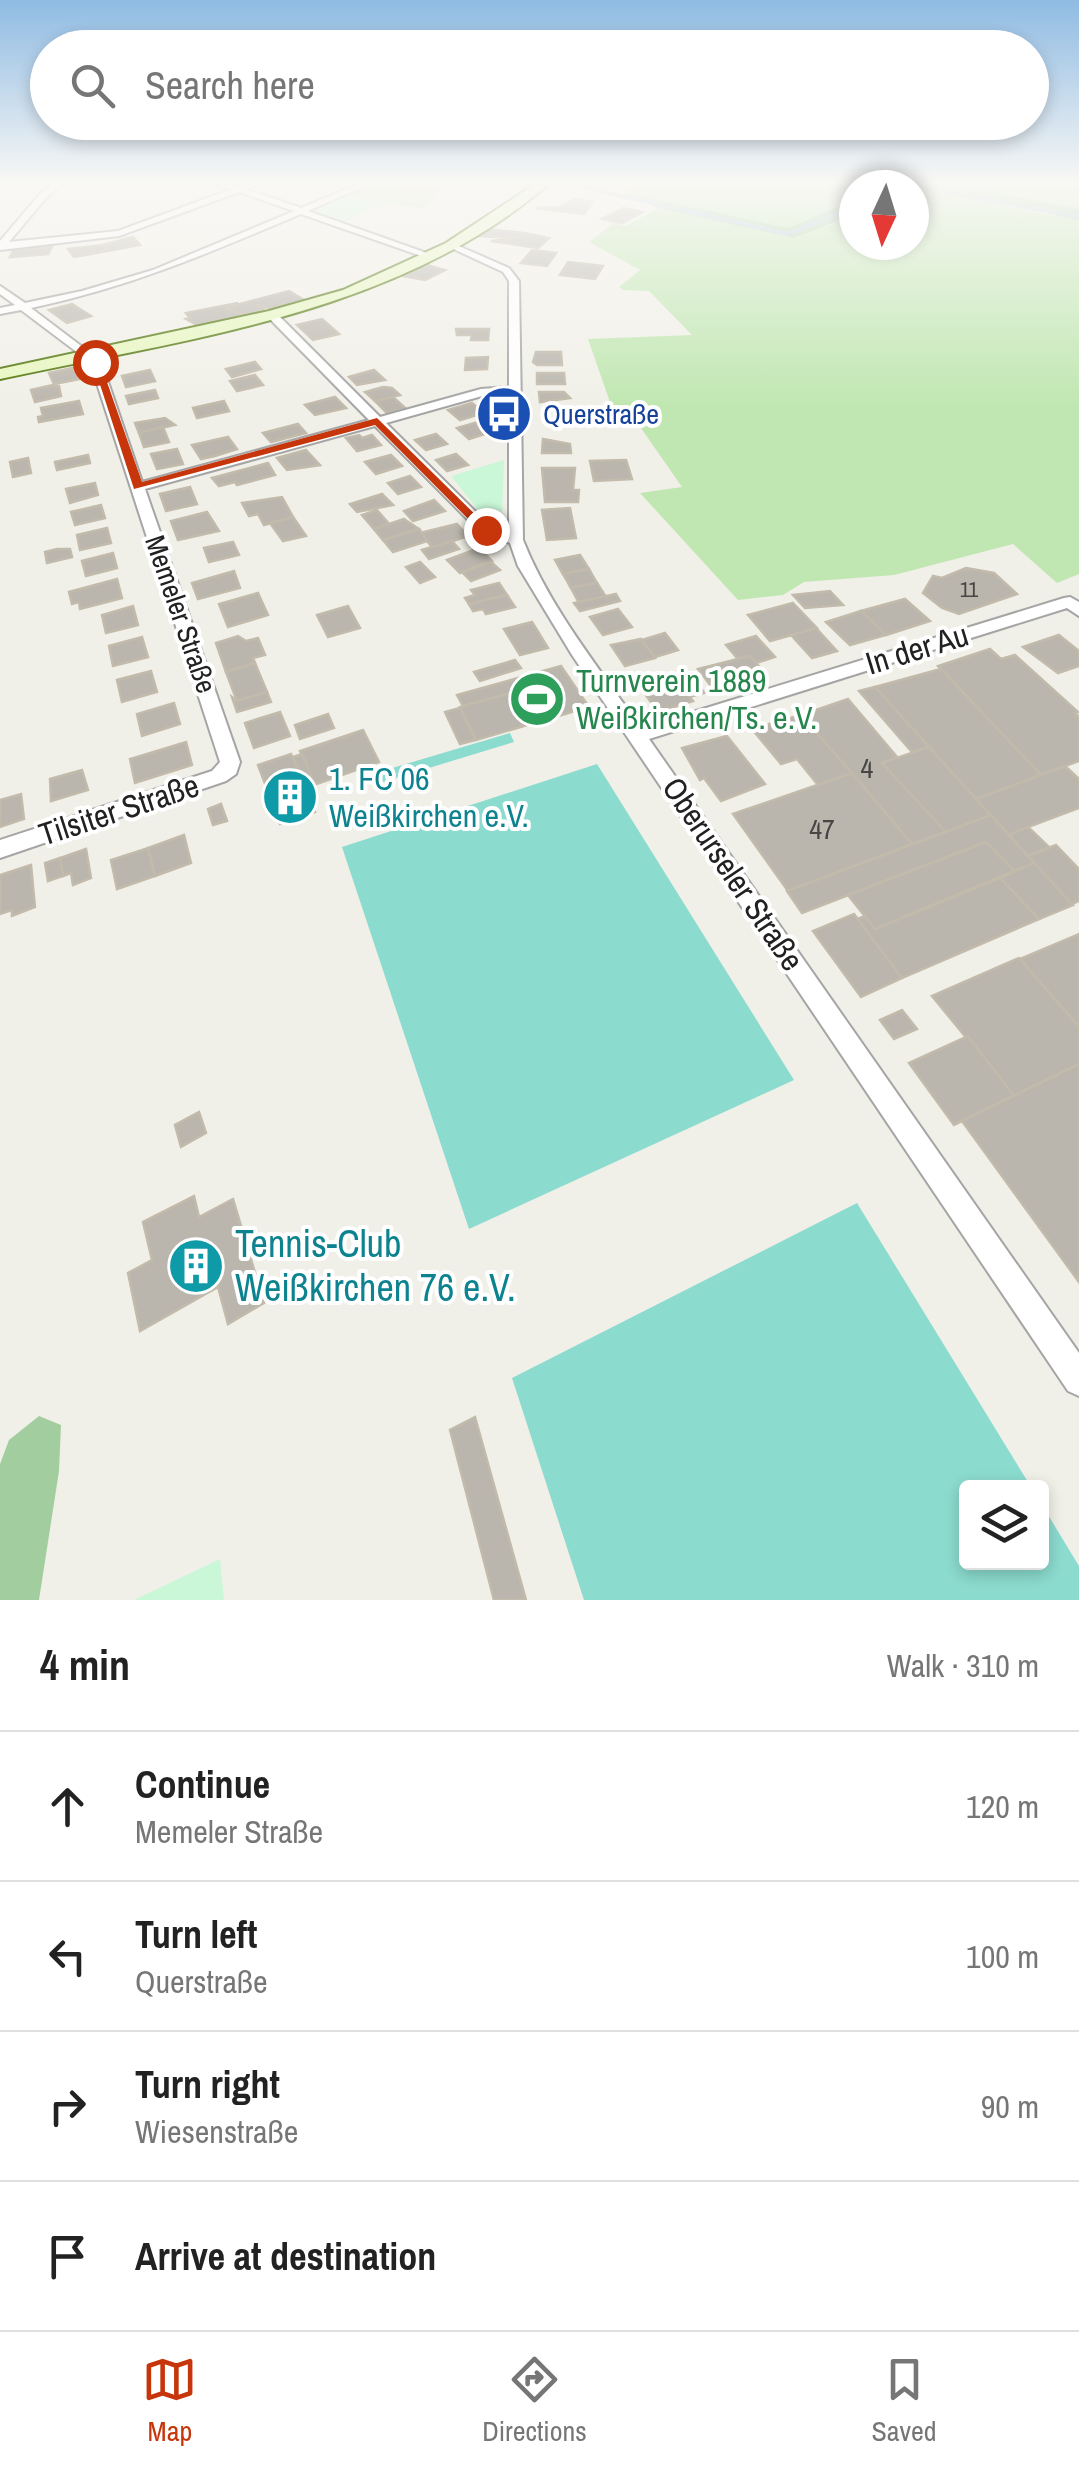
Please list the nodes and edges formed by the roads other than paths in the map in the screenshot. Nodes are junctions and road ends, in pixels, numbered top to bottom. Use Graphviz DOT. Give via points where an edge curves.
graph roads {
  1 [pos="190,257"];
  2 [pos="429,257"];
  3 [pos="473,257"];
  4 [pos="0,289"];
  5 [pos="21,306"];
  6 [pos="0,310"];
  7 [pos="272,316"];
  8 [pos="89,355"];
  9 [pos="0,374"];
  10 [pos="514,390"];
  11 [pos="377,421"];
  12 [pos="138,486"];
  13 [pos="516,540"];
  14 [pos="1079,611"];
  15 [pos="637,736"];
  16 [pos="230,762"];
  17 [pos="0,850"];
  18 [pos="1079,1380"];
  1 -- 5 [label="street" via="137,278"];
  2 -- 7 [label="main road" via="348,293"];
  3 -- 10 [label="street, Oberurseler Straße" via="512,275"];
  4 -- 5 [label="street"];
  5 -- 6 [label="street"];
  5 -- 8 [label="street"];
  7 -- 8 [label="main road"];
  7 -- 11 [label="street"];
  8 -- 9 [label="main road"];
  8 -- 12 [label="street, Memeler Straße"];
  10 -- 11 [label="street"];
  10 -- 13 [label="street, Oberurseler Straße"];
  11 -- 12 [label="street"];
  11 -- 13 [label="street" via="486,530"];
  12 -- 16 [label="street, Memeler Straße"];
  13 -- 15 [label="street, Oberurseler Straße" via="535,583"];
  14 -- 15 [label="street, In der Au" via="1070,602"];
  15 -- 18 [label="street, Oberurseler Straße"];
  16 -- 17 [label="street, Tilsiter Straße" via="220,776"];
}
